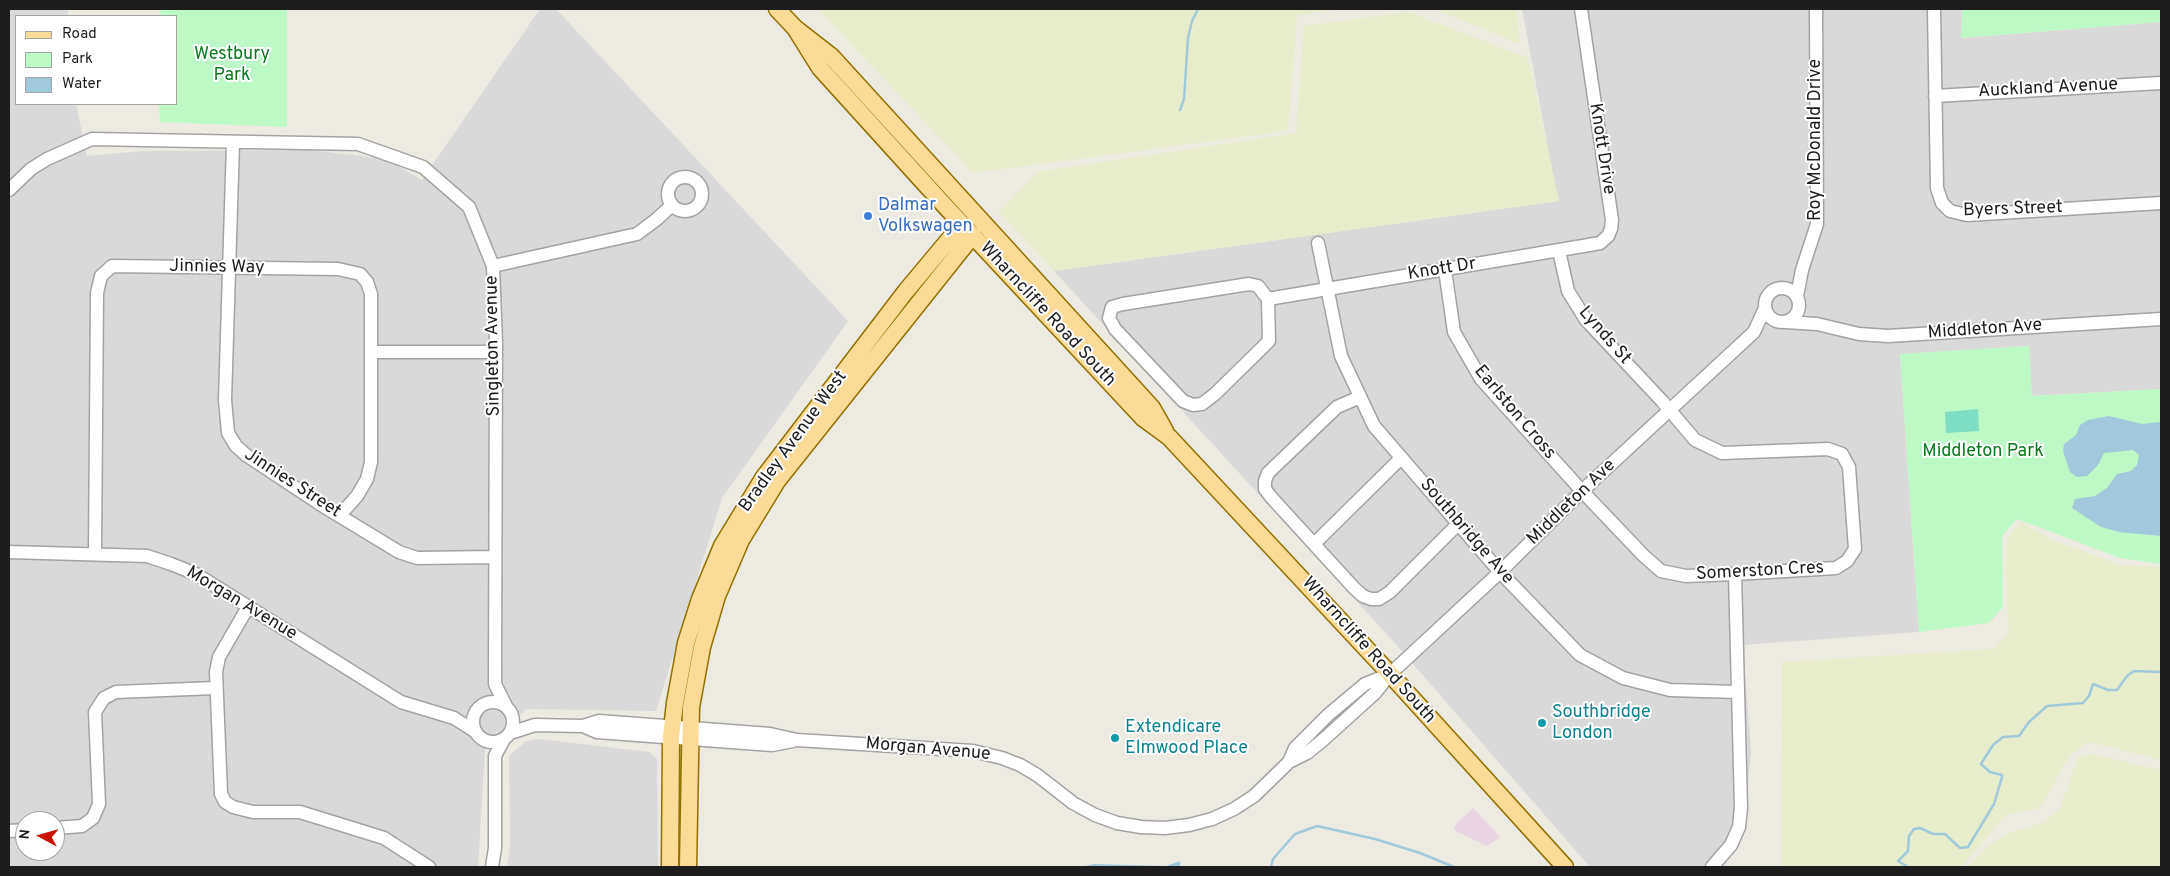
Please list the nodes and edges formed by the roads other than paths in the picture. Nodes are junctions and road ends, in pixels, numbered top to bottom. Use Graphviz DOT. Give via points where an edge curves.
graph roads {
  1 [pos="777,9"];
  2 [pos="1581,9"];
  3 [pos="1816,9"];
  4 [pos="1934,9"];
  5 [pos="795,28"];
  6 [pos="2161,83"];
  7 [pos="1935,96"];
  8 [pos="233,143"];
  9 [pos="9,190"];
  10 [pos="2161,203"];
  11 [pos="672,205"];
  12 [pos="967,229"];
  13 [pos="1318,243"];
  14 [pos="1559,250"];
  15 [pos="493,266"];
  16 [pos="229,268"];
  17 [pos="1445,270"];
  18 [pos="1802,270"];
  19 [pos="1782,288"];
  20 [pos="1326,289"];
  21 [pos="1268,299"];
  22 [pos="1798,301"];
  23 [pos="1765,308"];
  24 [pos="2161,319"];
  25 [pos="1784,323"];
  26 [pos="1810,324"];
  27 [pos="1754,332"];
  28 [pos="371,352"];
  29 [pos="496,352"];
  30 [pos="1360,398"];
  31 [pos="1670,409"];
  32 [pos="1169,437"];
  33 [pos="1401,458"];
  34 [pos="1582,491"];
  35 [pos="340,516"];
  36 [pos="1458,524"];
  37 [pos="1314,544"];
  38 [pos="9,552"];
  39 [pos="95,554"];
  40 [pos="495,557"];
  41 [pos="1500,572"];
  42 [pos="1734,574"];
  43 [pos="248,607"];
  44 [pos="1390,674"];
  45 [pos="495,684"];
  46 [pos="215,688"];
  47 [pos="1737,692"];
  48 [pos="480,707"];
  49 [pos="508,709"];
  50 [pos="454,718"];
  51 [pos="536,726"];
  52 [pos="671,732"];
  53 [pos="689,733"];
  54 [pos="480,736"];
  55 [pos="507,736"];
  56 [pos="495,756"];
  57 [pos="65,827"];
  58 [pos="429,867"];
  59 [pos="492,867"];
  60 [pos="670,867"];
  61 [pos="688,867"];
  62 [pos="1564,867"];
  63 [pos="1712,867"];
  1 -- 5 [label="main road, Wharncliffe Road South"];
  2 -- 14 [label="street, Knott Drive" via="1611,229 1600,243"];
  3 -- 18 [label="street, Roy McDonald Drive" via="1817,224"];
  4 -- 7 [label="street, Byers Street"];
  5 -- 12 [label="main road, Wharncliffe Road South" via="820,68"];
  5 -- 32 [label="main road, Wharncliffe Road South" via="831,56 979,217 1152,408"];
  6 -- 7 [label="street, Auckland Avenue"];
  7 -- 10 [label="street, Byers Street" via="1937,188 1942,203 1950,211 1967,215"];
  8 -- 9 [label="street, Singleton Avenue" via="92,140 47,159"];
  8 -- 15 [label="street, Singleton Avenue" via="358,144 423,167 469,207"];
  8 -- 16 [label="street, Jinnies Street"];
  11 -- 15 [label="street" via="637,234"];
  12 -- 32 [label="main road, Wharncliffe Road South" via="1143,418"];
  12 -- 52 [label="main road, Bradley Avenue West" via="906,291 764,477 722,546 686,643"];
  12 -- 53 [label="main road, Bradley Avenue West" via="777,481 741,540 717,596 702,648 690,707"];
  13 -- 20 [label="street, Southbridge Ave"];
  14 -- 17 [label="street, Knott Dr"];
  14 -- 31 [label="street, Lynds St" via="1568,291 1586,320"];
  15 -- 29 [label="street, Singleton Avenue"];
  16 -- 28 [label="street, Jinnies Way" via="338,269 360,274 371,294"];
  16 -- 35 [label="street, Jinnies Street" via="225,400 228,432 246,455"];
  16 -- 39 [label="street, Jinnies Way" via="112,266 102,276 97,292"];
  17 -- 20 [label="street, Knott Dr"];
  17 -- 34 [label="street, Earlston Cross" via="1454,332 1481,379"];
  18 -- 19 [label="street"];
  18 -- 22 [label="street, Roy McDonald Drive"];
  19 -- 22 [label="street" via="1790,290"];
  19 -- 23 [label="street" via="1771,292"];
  20 -- 21 [label="street, Knott Dr"];
  20 -- 30 [label="street, Southbridge Ave" via="1341,356"];
  21 -- 21 [label="street" via="1258,286 1249,284 1123,304 1112,307 1109,318 1115,329 1183,401 1202,404 1269,341"];
  22 -- 25 [label="street" via="1796,317"];
  22 -- 26 [label="street"];
  23 -- 25 [label="street" via="1768,315"];
  23 -- 27 [label="street"];
  24 -- 26 [label="street, Middleton Ave" via="1888,336"];
  25 -- 26 [label="street, Middleton Ave"];
  25 -- 27 [label="street"];
  27 -- 31 [label="street, Middleton Ave"];
  28 -- 29 [label="street"];
  28 -- 35 [label="street, Jinnies Way" via="371,462 358,496"];
  29 -- 40 [label="street, Singleton Avenue"];
  30 -- 33 [label="street, Southbridge Ave" via="1374,426"];
  30 -- 37 [label="street" via="1332,412 1268,473 1265,481 1265,489 1272,498"];
  31 -- 34 [label="street, Middleton Ave"];
  31 -- 42 [label="street, Somerston Cres" via="1695,440 1722,454 1828,449 1842,454 1849,466 1855,549 1847,561 1836,568"];
  32 -- 44 [label="main road, Wharncliffe Road South"];
  33 -- 36 [label="street, Southbridge Ave"];
  33 -- 37 [label="street"];
  34 -- 41 [label="street, Middleton Ave"];
  34 -- 42 [label="street, Somerston Cres" via="1662,571 1686,576"];
  35 -- 40 [label="street, Jinnies Street" via="399,552 417,558"];
  36 -- 37 [label="street" via="1379,599 1363,596"];
  36 -- 41 [label="street, Southbridge Ave"];
  38 -- 39 [label="street, Morgan Avenue"];
  39 -- 43 [label="street, Morgan Avenue" via="147,556 171,564 196,574"];
  40 -- 45 [label="street, Singleton Avenue"];
  41 -- 44 [label="street, Middleton Ave"];
  41 -- 47 [label="street, Southbridge Ave" via="1580,655 1623,678 1670,690"];
  42 -- 47 [label="street"];
  43 -- 46 [label="street" via="219,657"];
  43 -- 50 [label="street, Morgan Avenue" via="401,702"];
  44 -- 53 [label="street, Morgan Avenue" via="1375,693 1323,740 1289,762 1254,796 1223,814 1189,825 1153,828 1117,823 1068,800 1029,770 992,755 963,750 797,740 772,745"];
  44 -- 62 [label="main road, Wharncliffe Road South"];
  45 -- 48 [label="street"];
  45 -- 49 [label="street, Singleton Avenue"];
  46 -- 57 [label="street" via="116,692 104,698 95,712 99,804 93,818 82,826"];
  46 -- 58 [label="street" via="225,802 243,811 300,812 375,835"];
  47 -- 63 [label="street" via="1739,827 1731,845"];
  48 -- 49 [label="street" via="491,702"];
  48 -- 50 [label="street"];
  48 -- 54 [label="street" via="473,720"];
  49 -- 51 [label="street, Morgan Avenue"];
  49 -- 55 [label="street" via="513,722"];
  50 -- 54 [label="street, Morgan Avenue"];
  51 -- 52 [label="street, Morgan Avenue" via="583,726 599,721"];
  51 -- 55 [label="street, Morgan Avenue"];
  52 -- 53 [label="street, Morgan Avenue"];
  52 -- 60 [label="main road, Bradley Avenue West"];
  53 -- 61 [label="main road, Bradley Avenue West"];
  54 -- 55 [label="street" via="492,742"];
  54 -- 56 [label="street"];
  55 -- 56 [label="street"];
  56 -- 59 [label="street"];
}
